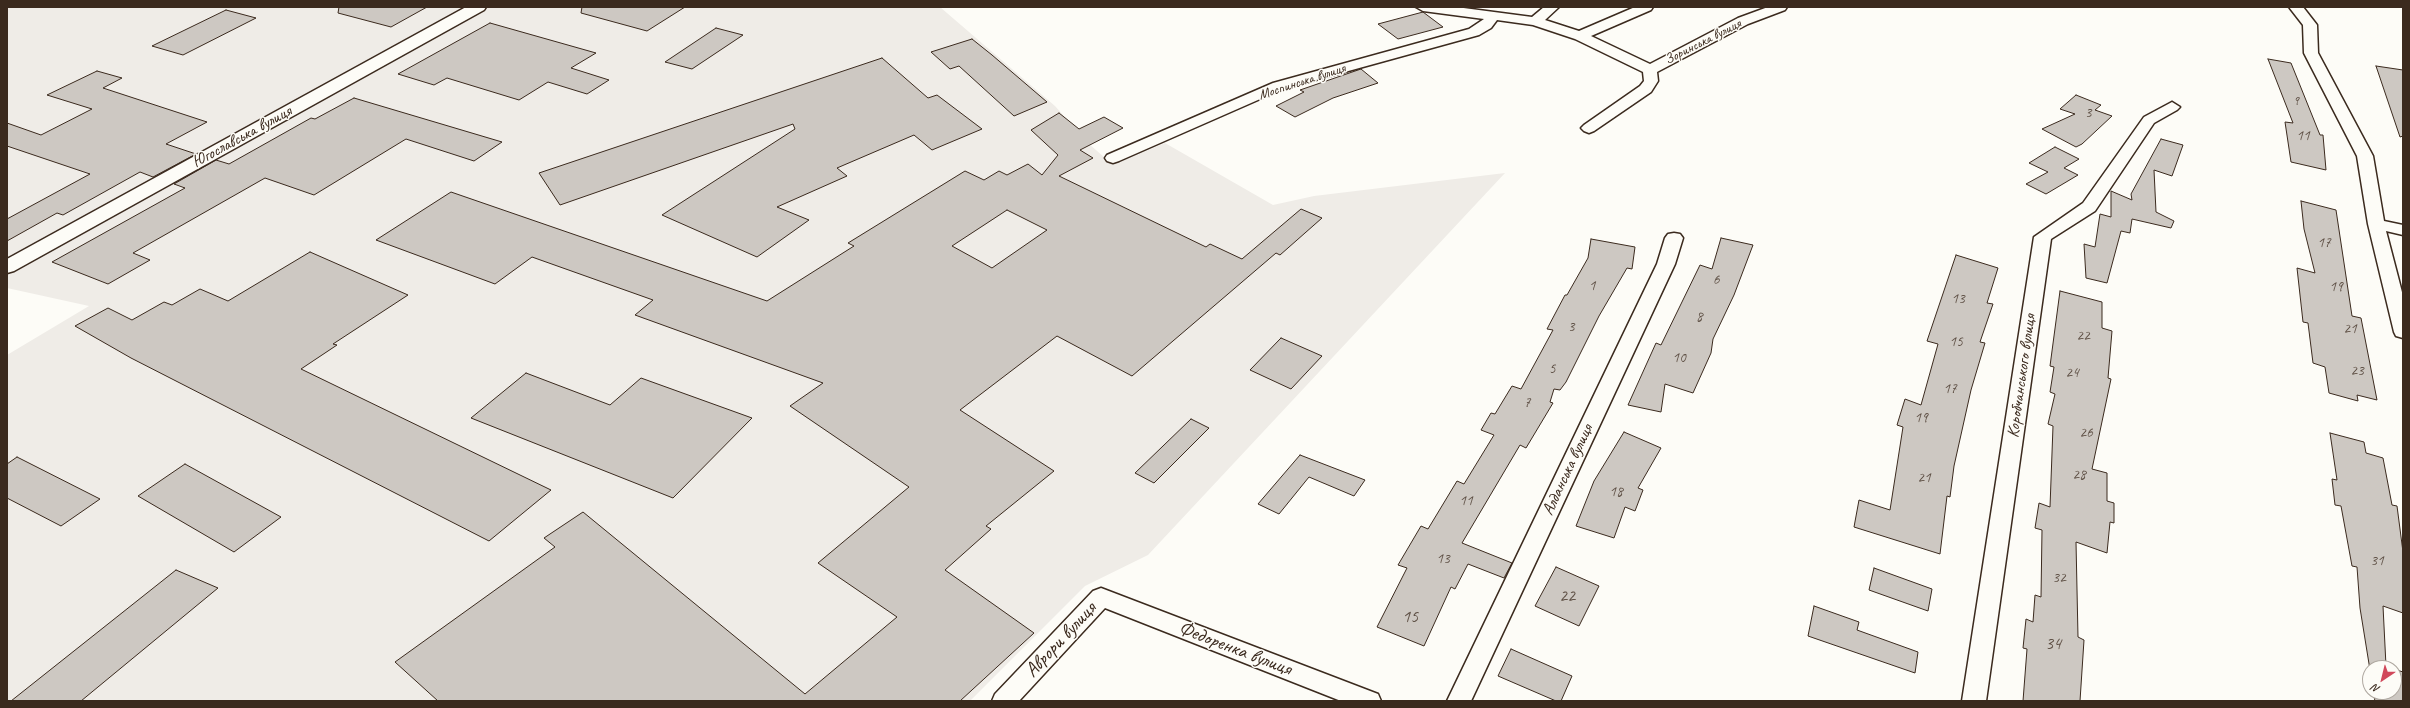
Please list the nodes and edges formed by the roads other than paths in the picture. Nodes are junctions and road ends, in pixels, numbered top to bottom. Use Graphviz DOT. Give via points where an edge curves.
graph roads {
  1 [pos="478,7"];
  2 [pos="1423,7"];
  3 [pos="1552,7"];
  4 [pos="1646,7"];
  5 [pos="1780,7"];
  6 [pos="2296,7"];
  7 [pos="1493,16"];
  8 [pos="1535,21"];
  9 [pos="1580,36"];
  10 [pos="1650,70"];
  11 [pos="2172,107"];
  12 [pos="1589,128"];
  13 [pos="1113,158"];
  14 [pos="2376,224"];
  15 [pos="2403,230"];
  16 [pos="1674,238"];
  17 [pos="7,267"];
  18 [pos="2403,332"];
  19 [pos="1101,597"];
  20 [pos="1004,701"];
  21 [pos="1369,701"];
  22 [pos="1459,701"];
  23 [pos="1974,701"];
  1 -- 17 [label="main road, Югославська вулиця"];
  2 -- 7 [label="street"];
  3 -- 8 [label="street"];
  4 -- 9 [label="street"];
  5 -- 10 [label="street, Зоринська вулиця" via="1743,22"];
  6 -- 14 [label="street" via="2310,25 2311,54 2365,156"];
  7 -- 8 [label="street"];
  7 -- 13 [label="street, Моспинська вулиця" via="1486,25 1474,32 1278,86"];
  8 -- 9 [label="street"];
  9 -- 10 [label="street"];
  10 -- 12 [label="street" via="1651,81 1646,90"];
  11 -- 23 [label="street, Коробчанського вулиця" via="2149,120 2089,207 2043,237"];
  14 -- 15 [label="street"];
  14 -- 18 [label="street"];
  16 -- 22 [label="street, Алданська вулиця" via="1666,264"];
  19 -- 20 [label="street, Аврори вулиця"];
  19 -- 21 [label="street, Федоренка вулиця"];
}
